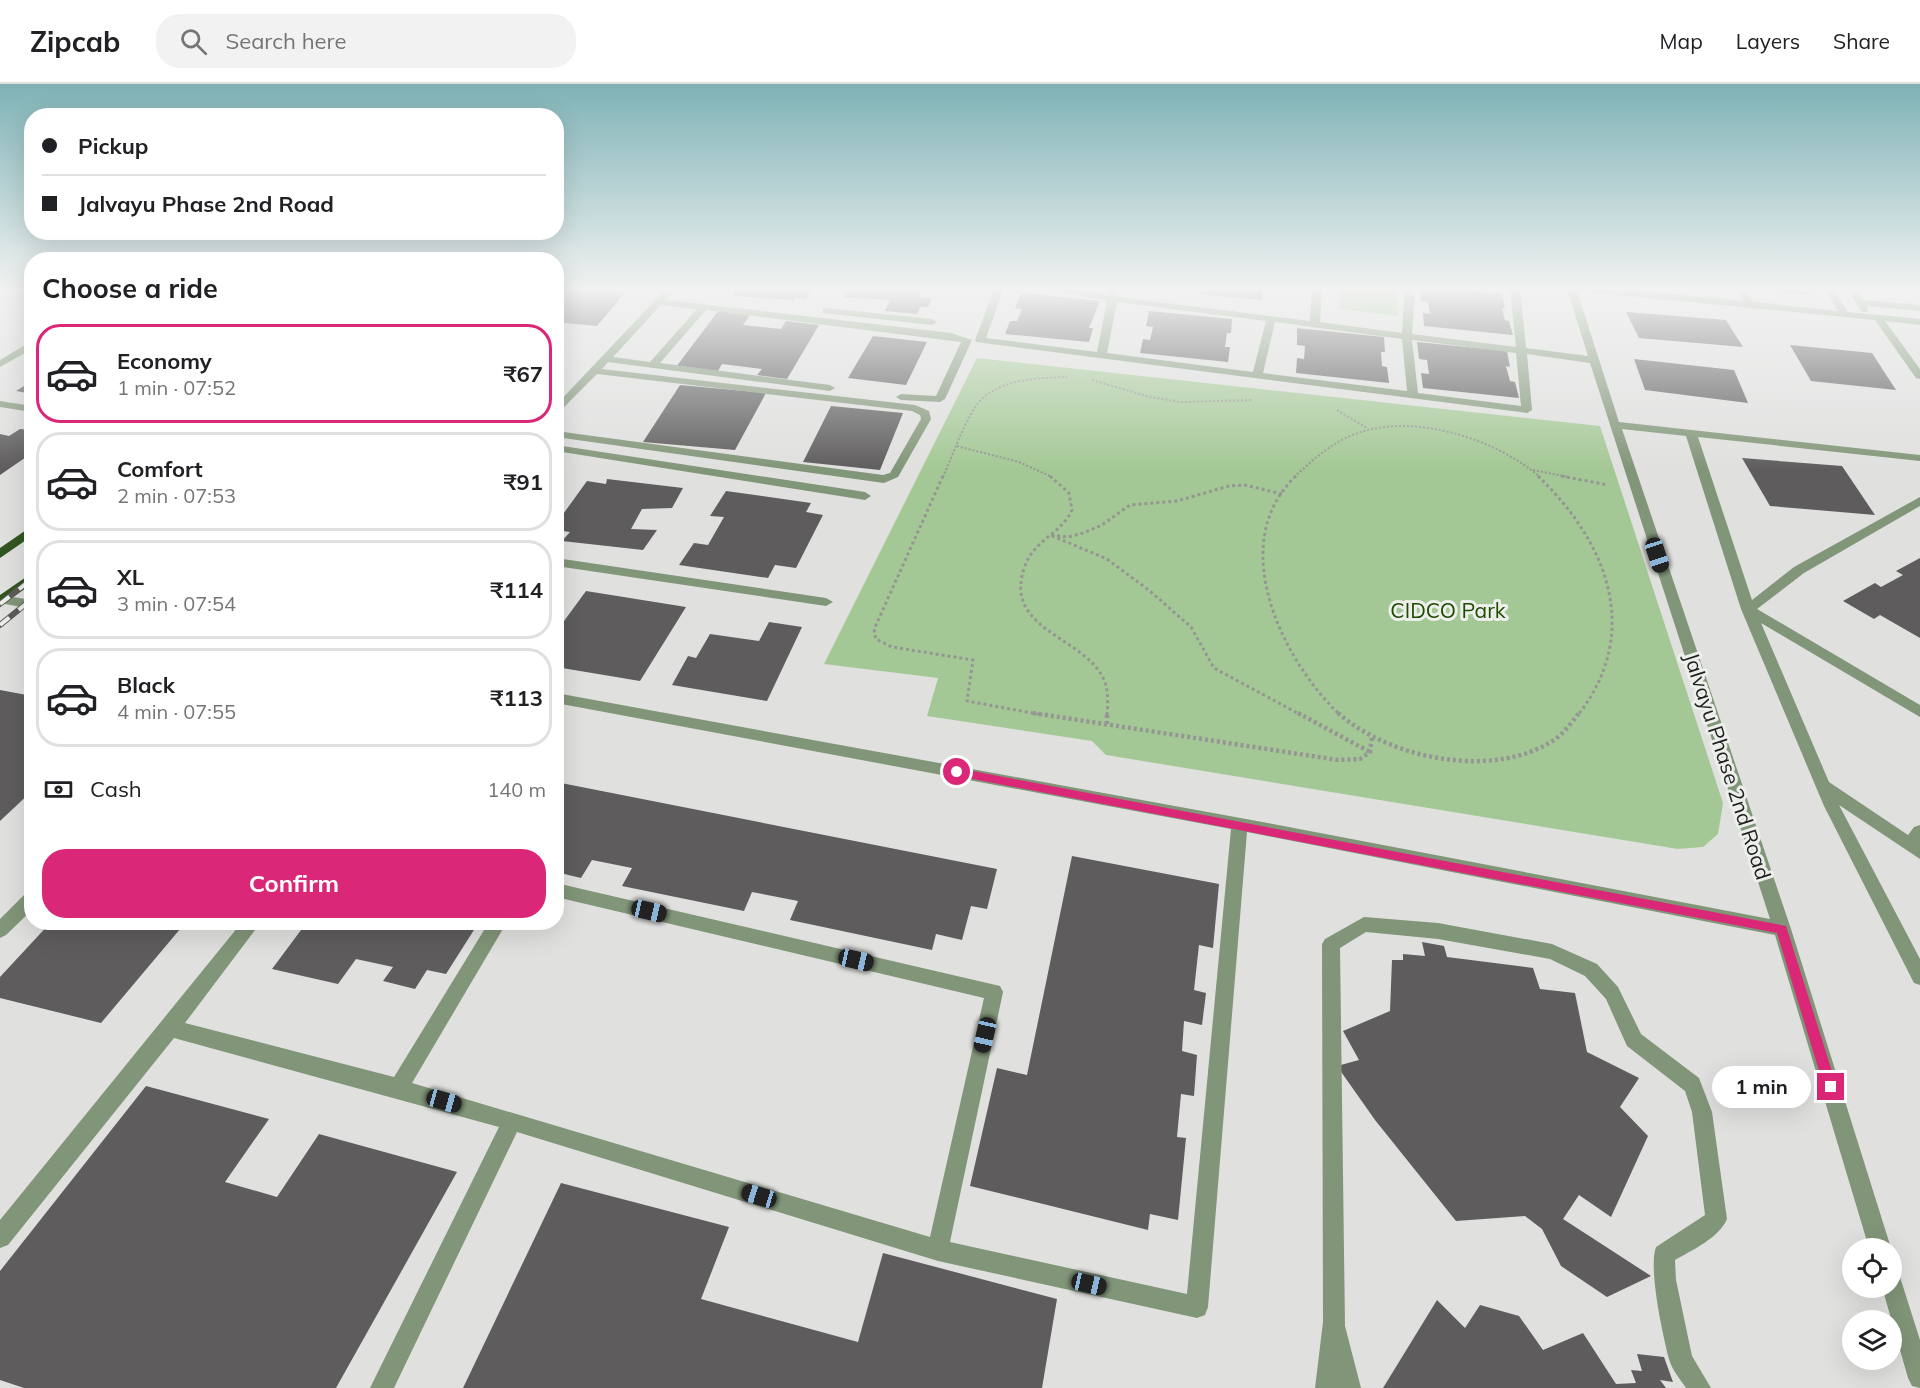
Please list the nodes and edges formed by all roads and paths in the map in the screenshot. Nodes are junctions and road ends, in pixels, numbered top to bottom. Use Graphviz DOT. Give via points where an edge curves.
graph roads {
  1 [pos="616,348"];
  2 [pos="668,348"];
  3 [pos="965,348"];
  4 [pos="1039,348"];
  5 [pos="1103,348"];
  6 [pos="1264,348"];
  7 [pos="1408,348"];
  8 [pos="1505,348"];
  9 [pos="1590,348"];
  10 [pos="24,349"];
  11 [pos="1901,349"];
  12 [pos="1521,350"];
  13 [pos="1919,351"];
  14 [pos="1101,356"];
  15 [pos="606,359"];
  16 [pos="1594,360"];
  17 [pos="0,364"];
  18 [pos="653,365"];
  19 [pos="596,370"];
  20 [pos="1257,375"];
  21 [pos="1920,376"];
  22 [pos="1067,377"];
  23 [pos="1089,379"];
  24 [pos="1413,396"];
  25 [pos="1259,400"];
  26 [pos="0,404"];
  27 [pos="564,404"];
  28 [pos="1327,407"];
  29 [pos="24,408"];
  30 [pos="1615,425"];
  31 [pos="1367,428"];
  32 [pos="1691,433"];
  33 [pos="564,435"];
  34 [pos="957,446"];
  35 [pos="564,449"];
  36 [pos="1920,458"];
  37 [pos="1532,470"];
  38 [pos="1635,489"];
  39 [pos="1281,494"];
  40 [pos="865,496"];
  41 [pos="1920,501"];
  42 [pos="1050,535"];
  43 [pos="24,536"];
  44 [pos="0,554"];
  45 [pos="564,563"];
  46 [pos="24,583"];
  47 [pos="1,600"];
  48 [pos="826,602"];
  49 [pos="24,604"];
  50 [pos="1748,609"];
  51 [pos="564,699"];
  52 [pos="1920,712"];
  53 [pos="1107,724"];
  54 [pos="1372,737"];
  55 [pos="1370,752"];
  56 [pos="1824,786"];
  57 [pos="1240,824"];
  58 [pos="1917,843"];
  59 [pos="564,892"];
  60 [pos="24,906"];
  61 [pos="1782,929"];
  62 [pos="0,930"];
  63 [pos="247,930"];
  64 [pos="494,930"];
  65 [pos="1920,976"];
  66 [pos="170,1028"];
  67 [pos="398,1088"];
  68 [pos="512,1121"];
  69 [pos="0,1237"];
  70 [pos="1877,1238"];
  71 [pos="938,1250"];
  72 [pos="1896,1298"];
  73 [pos="1334,1322"];
  74 [pos="1920,1378"];
  75 [pos="382,1388"];
  76 [pos="1327,1388"];
  77 [pos="1349,1388"];
  78 [pos="1699,1388"];
  1 -- 15 [label="street"];
  2 -- 18 [label="street"];
  3 -- 18 [label="street" via="936,401"];
  4 -- 14 [label="street"];
  5 -- 14 [label="street"];
  6 -- 20 [label="street"];
  7 -- 24 [label="street"];
  8 -- 12 [label="street"];
  9 -- 16 [label="street, Jalvayu Phase 2nd Road"];
  10 -- 17 [label="street"];
  11 -- 13 [label="street"];
  11 -- 21 [label="street"];
  12 -- 16 [label="street"];
  12 -- 24 [label="street" via="1527,410"];
  14 -- 20 [label="street"];
  15 -- 18 [label="street"];
  15 -- 19 [label="street"];
  16 -- 30 [label="street, Jalvayu Phase 2nd Road"];
  19 -- 27 [label="street"];
  19 -- 33 [label="street" via="915,408 925,413 926,419 894,475 884,479"];
  20 -- 24 [label="street"];
  22 -- 34 [label="path" via="1010,384 982,399"];
  23 -- 25 [label="path" via="1181,402"];
  26 -- 29 [label="street"];
  28 -- 31 [label="path"];
  30 -- 32 [label="street"];
  30 -- 38 [label="street, Jalvayu Phase 2nd Road"];
  31 -- 37 [label="path" via="1402,426 1466,435"];
  31 -- 39 [label="path" via="1348,435 1299,470"];
  32 -- 36 [label="street"];
  32 -- 50 [label="street"];
  34 -- 42 [label="path" via="1041,470 1057,479 1069,493 1073,506 1065,524"];
  34 -- 53 [label="path" via="876,625 876,639 892,647 973,660 966,697 974,704"];
  35 -- 40 [label="street"];
  37 -- 38 [label="path"];
  37 -- 54 [label="path" via="1573,512 1599,556 1612,602 1611,650 1592,696 1556,739 1514,759 1487,762 1427,757"];
  38 -- 61 [label="street, Jalvayu Phase 2nd Road"];
  39 -- 42 [label="path" via="1245,485 1229,486 1176,501 1130,505 1083,533 1068,537"];
  39 -- 54 [label="path" via="1274,504 1262,545 1266,593 1286,646 1326,702"];
  41 -- 50 [label="street" via="1799,570"];
  42 -- 53 [label="path" via="1029,556 1022,572 1021,591 1027,609 1040,626 1082,656 1107,686"];
  42 -- 55 [label="path" via="1107,559 1150,591 1191,627 1214,668"];
  43 -- 44 [label="main road"];
  45 -- 48 [label="street"];
  46 -- 47 [label="main road"];
  47 -- 49 [label="street"];
  50 -- 52 [label="street"];
  50 -- 56 [label="street"];
  51 -- 57 [label="street"];
  53 -- 55 [label="path" via="1338,760 1360,759"];
  54 -- 55 [label="path"];
  56 -- 58 [label="street"];
  56 -- 65 [label="street"];
  57 -- 61 [label="street"];
  57 -- 71 [label="street" via="1197,1307"];
  59 -- 71 [label="street" via="994,992"];
  60 -- 62 [label="street"];
  61 -- 70 [label="street, Jalvayu Phase 2nd Road"];
  63 -- 66 [label="street"];
  64 -- 67 [label="street"];
  66 -- 67 [label="street"];
  66 -- 69 [label="street"];
  67 -- 68 [label="street"];
  68 -- 71 [label="street"];
  68 -- 75 [label="street"];
  72 -- 74 [label="street"];
  73 -- 76 [label="street"];
  73 -- 77 [label="street"];
  73 -- 78 [label="street" via="1331,944 1364,924 1438,930 1552,952 1591,970 1612,993 1634,1040 1692,1084 1702,1112 1716,1219 1664,1255 1665,1280 1681,1360"];
}
